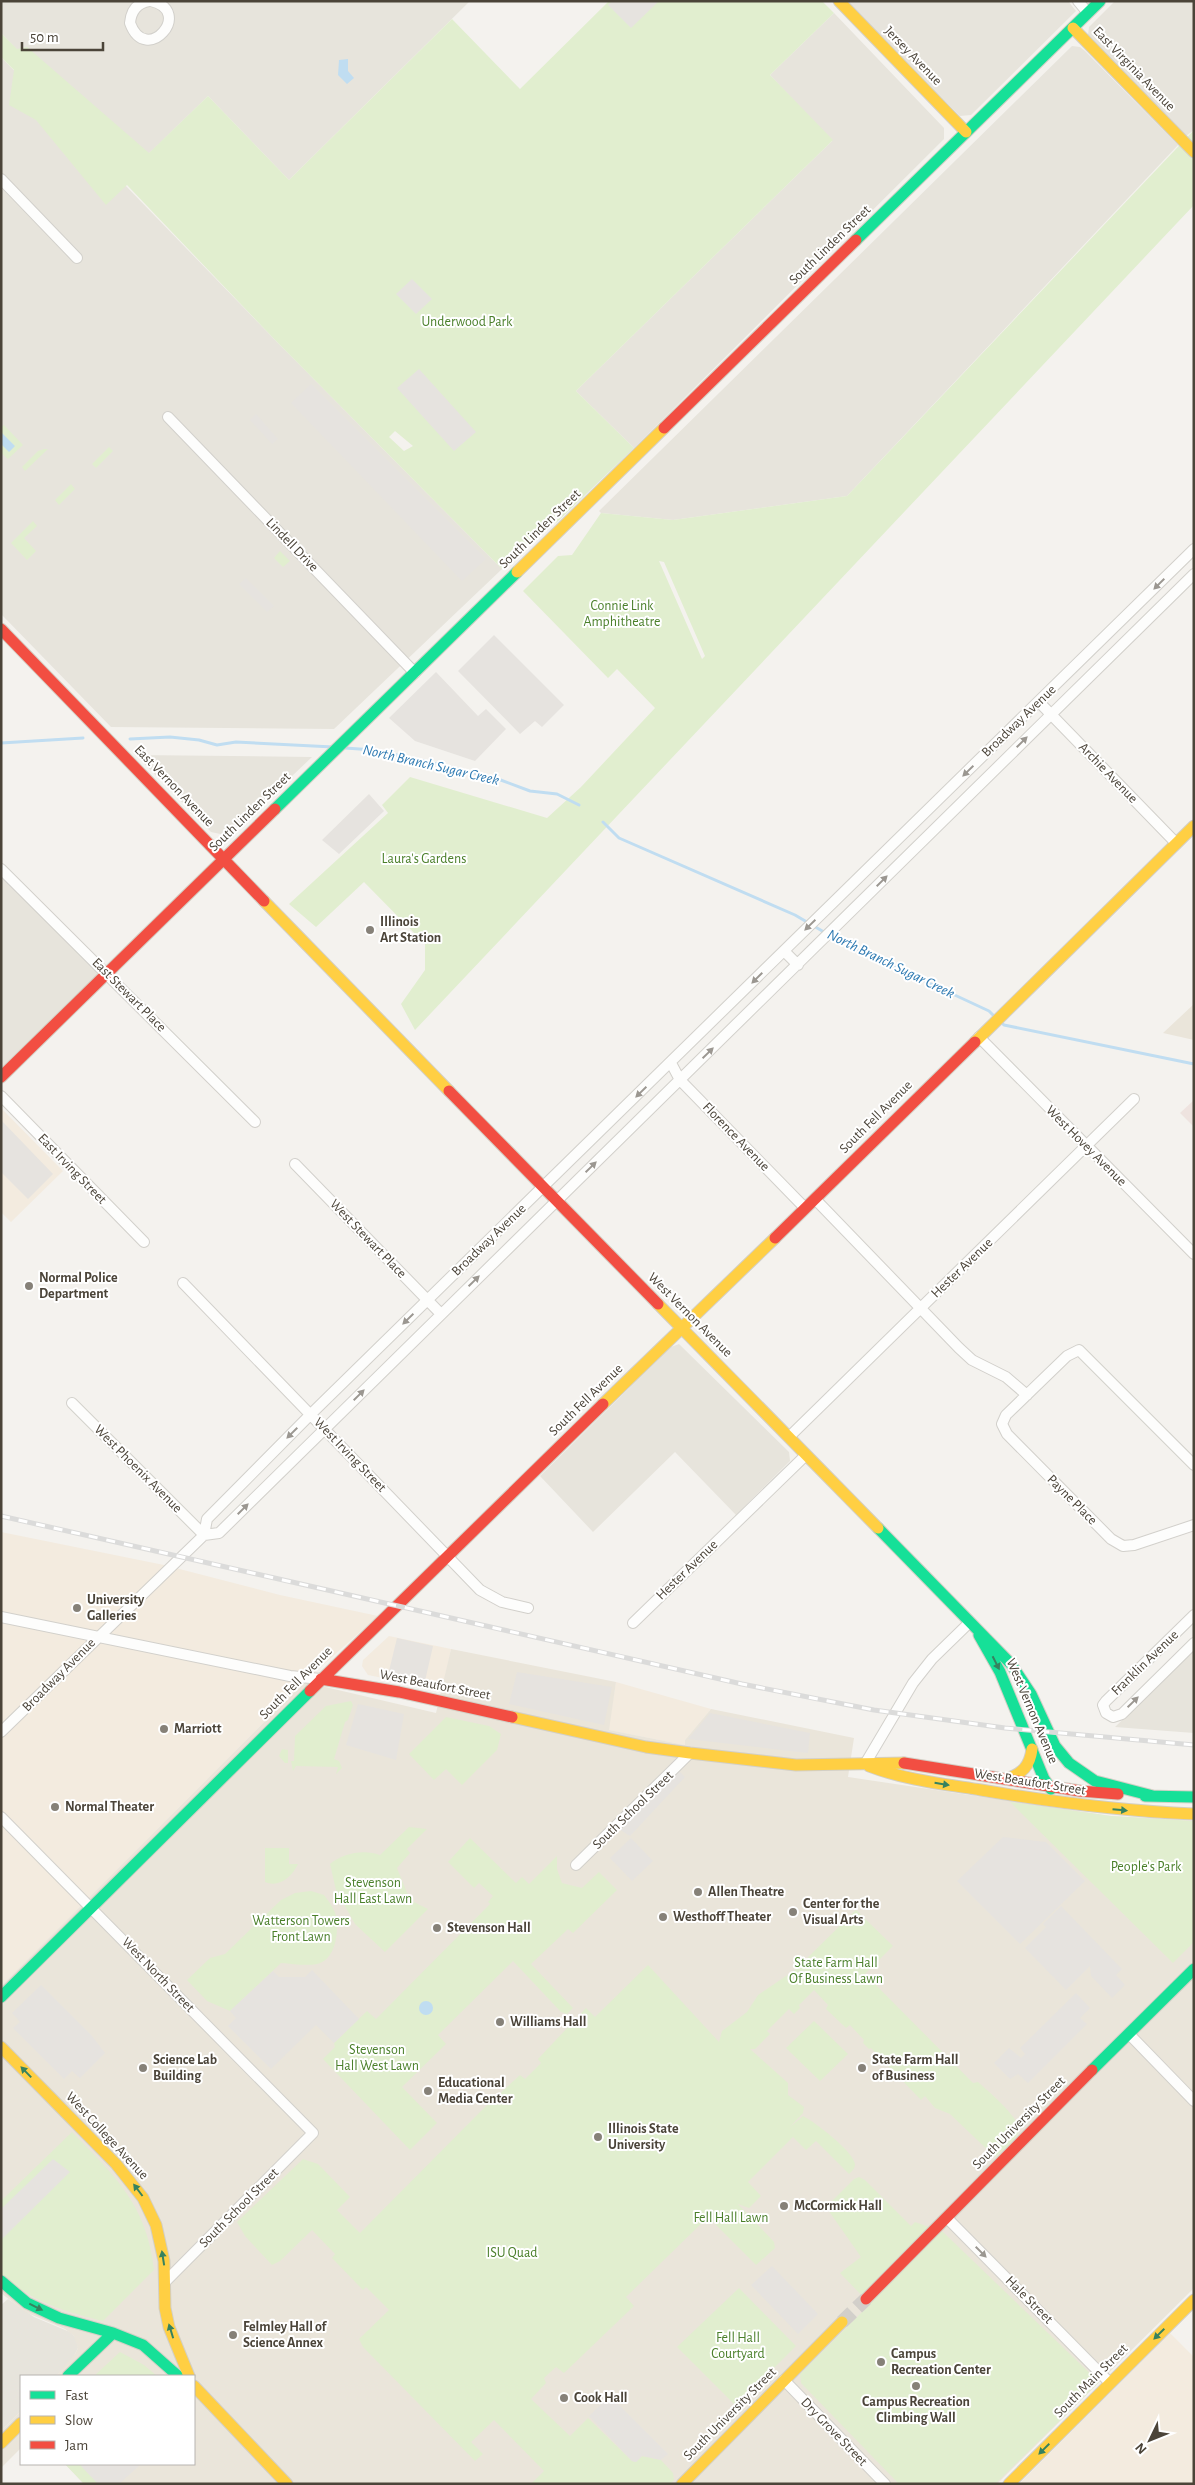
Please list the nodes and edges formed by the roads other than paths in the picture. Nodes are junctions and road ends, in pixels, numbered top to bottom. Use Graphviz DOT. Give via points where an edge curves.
graph roads {
  1 [pos="839,1"];
  2 [pos="1078,1"];
  3 [pos="1100,1"];
  4 [pos="1088,13"];
  5 [pos="1073,28"];
  6 [pos="966,132"];
  7 [pos="1194,152"];
  8 [pos="1,180"];
  9 [pos="77,258"];
  10 [pos="168,417"];
  11 [pos="1194,549"];
  12 [pos="1194,574"];
  13 [pos="1,629"];
  14 [pos="415,673"];
  15 [pos="1039,702"];
  16 [pos="1051,714"];
  17 [pos="1194,826"];
  18 [pos="1176,843"];
  19 [pos="223,859"];
  20 [pos="1,869"];
  21 [pos="843,893"];
  22 [pos="857,906"];
  23 [pos="788,947"];
  24 [pos="798,965"];
  25 [pos="107,973"];
  26 [pos="388,1029"];
  27 [pos="979,1037"];
  28 [pos="671,1063"];
  29 [pos="1,1077"];
  30 [pos="680,1080"];
  31 [pos="1,1096"];
  32 [pos="1134,1099"];
  33 [pos="255,1122"];
  34 [pos="1086,1146"];
  35 [pos="295,1164"];
  36 [pos="543,1187"];
  37 [pos="814,1199"];
  38 [pos="557,1201"];
  39 [pos="805,1208"];
  40 [pos="144,1242"];
  41 [pos="1194,1254"];
  42 [pos="183,1284"];
  43 [pos="428,1300"];
  44 [pos="921,1309"];
  45 [pos="441,1314"];
  46 [pos="681,1328"];
  47 [pos="1027,1395"];
  48 [pos="72,1403"];
  49 [pos="310,1414"];
  50 [pos="324,1428"];
  51 [pos="789,1437"];
  52 [pos="806,1454"];
  53 [pos="1194,1465"];
  54 [pos="1194,1525"];
  55 [pos="204,1535"];
  56 [pos="448,1556"];
  57 [pos="528,1608"];
  58 [pos="1194,1615"];
  59 [pos="1,1618"];
  60 [pos="970,1622"];
  61 [pos="633,1623"];
  62 [pos="98,1637"];
  63 [pos="1194,1643"];
  64 [pos="321,1679"];
  65 [pos="1,1732"];
  66 [pos="1032,1750"];
  67 [pos="690,1754"];
  68 [pos="865,1764"];
  69 [pos="1005,1779"];
  70 [pos="1048,1786"];
  71 [pos="1153,1796"];
  72 [pos="1194,1797"];
  73 [pos="1072,1805"];
  74 [pos="1194,1814"];
  75 [pos="1,1817"];
  76 [pos="576,1866"];
  77 [pos="92,1908"];
  78 [pos="1194,1969"];
  79 [pos="1,1997"];
  80 [pos="1129,2034"];
  81 [pos="1,2047"];
  82 [pos="1194,2101"];
  83 [pos="313,2134"];
  84 [pos="947,2218"];
  85 [pos="1,2281"];
  86 [pos="165,2282"];
  87 [pos="866,2299"];
  88 [pos="1194,2300"];
  89 [pos="842,2322"];
  90 [pos="113,2332"];
  91 [pos="69,2375"];
  92 [pos="177,2375"];
  93 [pos="189,2375"];
  94 [pos="784,2380"];
  95 [pos="1110,2383"];
  96 [pos="195,2387"];
  97 [pos="20,2424"];
  98 [pos="1,2443"];
  99 [pos="287,2484"];
  100 [pos="682,2484"];
  101 [pos="885,2484"];
  102 [pos="1009,2484"];
  1 -- 6 [label="main road, Jersey Avenue"];
  2 -- 4 [label="street, East Virginia Avenue"];
  3 -- 4 [label="main road, South Linden Street"];
  4 -- 5 [label="main road, South Linden Street"];
  5 -- 6 [label="main road, South Linden Street"];
  5 -- 7 [label="main road, East Virginia Avenue"];
  6 -- 14 [label="main road, South Linden Street"];
  8 -- 9 [label="street"];
  10 -- 14 [label="street, Lindell Drive"];
  11 -- 15 [label="street, Broadway Avenue, one-way"];
  12 -- 16 [label="street, Broadway Avenue"];
  13 -- 19 [label="main road, East Vernon Avenue"];
  14 -- 19 [label="main road, South Linden Street"];
  15 -- 16 [label="street, Archie Avenue"];
  15 -- 21 [label="street, Broadway Avenue, one-way"];
  16 -- 18 [label="street, Archie Avenue"];
  22 -- 16 [label="street, Broadway Avenue, one-way"];
  17 -- 18 [label="main road, South Fell Avenue"];
  18 -- 27 [label="main road, South Fell Avenue"];
  19 -- 25 [label="main road, South Linden Street"];
  19 -- 26 [label="main road, East Vernon Avenue"];
  20 -- 25 [label="street, East Stewart Place"];
  21 -- 22 [label="street"];
  21 -- 23 [label="street, Broadway Avenue, one-way"];
  22 -- 24 [label="street, Broadway Avenue"];
  23 -- 24 [label="street"];
  23 -- 28 [label="street, Broadway Avenue, one-way"];
  30 -- 24 [label="street, Broadway Avenue, one-way"];
  25 -- 29 [label="main road, South Linden Street"];
  25 -- 33 [label="street, East Stewart Place"];
  26 -- 36 [label="main road, West Vernon Avenue"];
  27 -- 34 [label="street, West Hovey Avenue"];
  27 -- 37 [label="main road, South Fell Avenue"];
  28 -- 30 [label="street, Florence Avenue"];
  28 -- 36 [label="street, Broadway Avenue, one-way"];
  38 -- 30 [label="street, Broadway Avenue, one-way"];
  30 -- 39 [label="street, Florence Avenue"];
  31 -- 40 [label="street, East Irving Street"];
  32 -- 34 [label="street, Hester Avenue"];
  34 -- 41 [label="street, West Hovey Avenue"];
  34 -- 44 [label="street, Hester Avenue"];
  35 -- 43 [label="street, West Stewart Place"];
  36 -- 38 [label="main road, West Vernon Avenue"];
  36 -- 43 [label="street, Broadway Avenue"];
  37 -- 39 [label="main road, South Fell Avenue"];
  37 -- 44 [label="street"];
  45 -- 38 [label="street, Broadway Avenue, one-way"];
  38 -- 46 [label="main road, West Vernon Avenue"];
  39 -- 46 [label="main road, South Fell Avenue"];
  42 -- 49 [label="street, West Irving Street"];
  43 -- 45 [label="street, West Stewart Place"];
  43 -- 49 [label="street, Broadway Avenue, one-way"];
  44 -- 47 [label="street" via="972,1360 1006,1377"];
  44 -- 51 [label="street, Hester Avenue"];
  50 -- 45 [label="street, Broadway Avenue, one-way"];
  46 -- 51 [label="main road, West Vernon Avenue"];
  46 -- 56 [label="main road, South Fell Avenue"];
  47 -- 53 [label="street, Payne Place" via="1067,1356 1079,1350"];
  47 -- 54 [label="street, Payne Place" via="1002,1420 1003,1428 1111,1539 1124,1546 1134,1545"];
  48 -- 55 [label="street, West Phoenix Avenue"];
  49 -- 50 [label="street, West Irving Street"];
  49 -- 55 [label="street, Broadway Avenue, one-way" via="207,1519"];
  55 -- 50 [label="street, Broadway Avenue, one-way" via="219,1533"];
  50 -- 56 [label="street, West Irving Street"];
  51 -- 52 [label="main road, West Vernon Avenue"];
  52 -- 60 [label="main road, West Vernon Avenue"];
  52 -- 61 [label="street, Hester Avenue"];
  55 -- 62 [label="street, Broadway Avenue"];
  56 -- 57 [label="street, West Irving Street" via="490,1597"];
  56 -- 64 [label="main road, South Fell Avenue"];
  58 -- 63 [label="street, Franklin Avenue, one-way" via="1106,1701 1103,1706 1106,1714 1113,1717 1122,1714"];
  59 -- 62 [label="street, West Beaufort Street"];
  60 -- 66 [label="main road, West Vernon Avenue, one-way" via="1000,1672"];
  60 -- 68 [label="street" via="932,1659 913,1683"];
  60 -- 71 [label="main road, West Vernon Avenue" via="1012,1663 1032,1696 1054,1746 1069,1764 1089,1778"];
  62 -- 64 [label="street, West Beaufort Street" via="290,1676"];
  62 -- 65 [label="street, Broadway Avenue"];
  64 -- 67 [label="main road, West Beaufort Street" via="399,1692"];
  64 -- 77 [label="main road, South Fell Avenue"];
  66 -- 69 [label="main road" via="1025,1770"];
  66 -- 70 [label="main road, West Vernon Avenue"];
  67 -- 68 [label="main road, West Beaufort Street" via="796,1765"];
  67 -- 76 [label="street, South School Street"];
  68 -- 69 [label="main road, West Beaufort Street" via="895,1762"];
  68 -- 73 [label="main road, West Beaufort Street, one-way" via="894,1776"];
  69 -- 70 [label="main road, West Beaufort Street"];
  70 -- 71 [label="main road, West Beaufort Street"];
  70 -- 73 [label="main road, West Vernon Avenue"];
  71 -- 72 [label="main road, West Beaufort Street"];
  73 -- 74 [label="main road, West Beaufort Street, one-way"];
  75 -- 77 [label="street, West North Street"];
  77 -- 79 [label="main road, South Fell Avenue"];
  77 -- 83 [label="street, West North Street"];
  78 -- 80 [label="main road, South University Street"];
  80 -- 82 [label="street"];
  80 -- 84 [label="main road, South University Street"];
  86 -- 81 [label="main road, West College Avenue, one-way" via="156,2225 138,2190"];
  83 -- 86 [label="street, South School Street"];
  84 -- 87 [label="main road, South University Street"];
  84 -- 95 [label="street, Hale Street, one-way"];
  85 -- 90 [label="main road, one-way" via="28,2303 59,2318"];
  93 -- 86 [label="main road, West College Avenue, one-way" via="169,2327"];
  88 -- 95 [label="main road, South Main Street, one-way"];
  89 -- 94 [label="main road, South University Street"];
  90 -- 91 [label="main road"];
  90 -- 92 [label="main road" via="143,2345"];
  94 -- 100 [label="main road, South University Street"];
  94 -- 101 [label="street, Dry Grove Street"];
  95 -- 102 [label="main road, South Main Street, one-way"];
  96 -- 99 [label="main road"];
  97 -- 98 [label="main road"];
}
